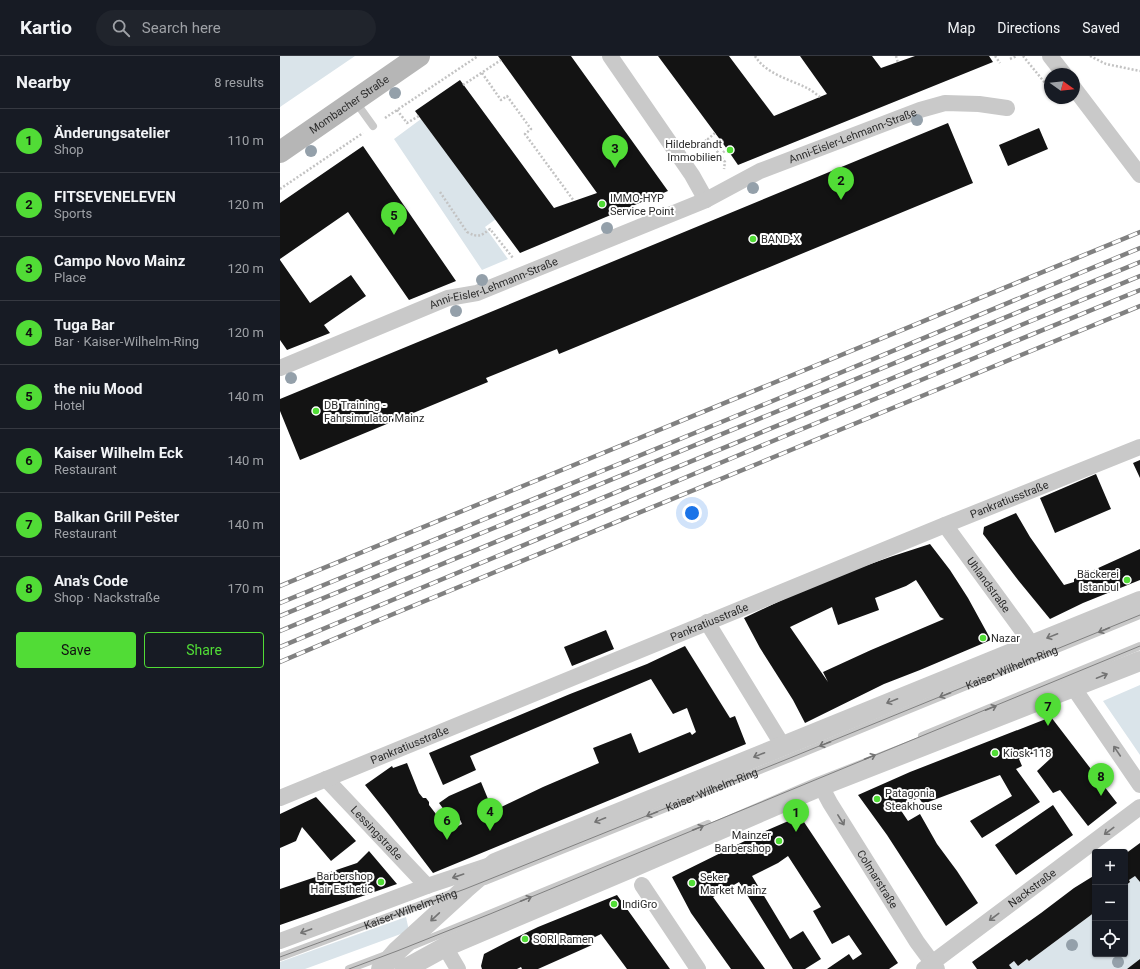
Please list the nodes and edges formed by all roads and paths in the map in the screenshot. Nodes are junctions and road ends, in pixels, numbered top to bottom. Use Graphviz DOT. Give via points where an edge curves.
graph roads {
  1 [pos="419,56"];
  2 [pos="610,56"];
  3 [pos="755,56"];
  4 [pos="896,56"];
  5 [pos="995,56"];
  6 [pos="1018,56"];
  7 [pos="1023,56"];
  8 [pos="1050,56"];
  9 [pos="1090,56"];
  10 [pos="1010,59"];
  11 [pos="501,60"];
  12 [pos="898,63"];
  13 [pos="1000,63"];
  14 [pos="1059,68"];
  15 [pos="1140,71"];
  16 [pos="482,73"];
  17 [pos="1044,82"];
  18 [pos="464,85"];
  19 [pos="1080,96"];
  20 [pos="820,97"];
  21 [pos="355,101"];
  22 [pos="1007,108"];
  23 [pos="397,110"];
  24 [pos="419,116"];
  25 [pos="374,126"];
  26 [pos="715,133"];
  27 [pos="708,139"];
  28 [pos="727,149"];
  29 [pos="692,150"];
  30 [pos="280,152"];
  31 [pos="720,155"];
  32 [pos="724,171"];
  33 [pos="1140,175"];
  34 [pos="440,192"];
  35 [pos="706,200"];
  36 [pos="574,201"];
  37 [pos="516,262"];
  38 [pos="280,368"];
  39 [pos="1140,447"];
  40 [pos="945,525"];
  41 [pos="1140,601"];
  42 [pos="1140,615"];
  43 [pos="707,622"];
  44 [pos="1031,644"];
  45 [pos="1140,646"];
  46 [pos="1140,661"];
  47 [pos="1073,687"];
  48 [pos="914,739"];
  49 [pos="783,746"];
  50 [pos="840,770"];
  51 [pos="326,779"];
  52 [pos="1140,785"];
  53 [pos="821,786"];
  54 [pos="796,788"];
  55 [pos="280,798"];
  56 [pos="1140,807"];
  57 [pos="716,821"];
  58 [pos="495,863"];
  59 [pos="636,876"];
  60 [pos="427,886"];
  61 [pos="465,889"];
  62 [pos="280,941"];
  63 [pos="445,947"];
  64 [pos="397,951"];
  65 [pos="280,957"];
  66 [pos="931,967"];
  67 [pos="349,969"];
  68 [pos="381,969"];
  69 [pos="405,969"];
  70 [pos="458,969"];
  71 [pos="698,969"];
  1 -- 21 [label="main road, Mombacher Straße"];
  2 -- 35 [label="street" via="692,175"];
  3 -- 20 [label="path" via="770,71 808,88"];
  4 -- 12 [label="path"];
  5 -- 13 [label="path"];
  6 -- 10 [label="path"];
  7 -- 17 [label="path"];
  8 -- 14 [label="street"];
  9 -- 15 [label="path" via="1106,64"];
  11 -- 16 [label="path"];
  16 -- 18 [label="path"];
  16 -- 36 [label="path" via="501,100 507,96 532,130 525,134"];
  19 -- 33 [label="street"];
  21 -- 25 [label="lane"];
  21 -- 30 [label="main road, Mombacher Straße"];
  22 -- 35 [label="street, Anni-Eisler-Lehmann-Straße" via="945,103 920,110 760,171"];
  23 -- 24 [label="path" via="407,123"];
  26 -- 27 [label="path"];
  27 -- 29 [label="path"];
  27 -- 31 [label="path"];
  28 -- 31 [label="path"];
  31 -- 32 [label="path" via="725,162"];
  34 -- 37 [label="path" via="467,232 478,236 490,229"];
  35 -- 38 [label="street, Anni-Eisler-Lehmann-Straße" via="477,293 448,298"];
  39 -- 40 [label="street, Pankratiusstraße"];
  40 -- 43 [label="street, Pankratiusstraße"];
  40 -- 44 [label="street, Uhlandstraße"];
  41 -- 44 [label="street, Kaiser-Wilhelm-Ring, one-way"];
  42 -- 61 [label="lane, Kaiser-Wilhelm-Ring, one-way"];
  43 -- 49 [label="street"];
  43 -- 51 [label="street, Pankratiusstraße"];
  44 -- 49 [label="street, Kaiser-Wilhelm-Ring, one-way"];
  48 -- 45 [label="lane, one-way"];
  47 -- 46 [label="street, one-way"];
  52 -- 47 [label="street, one-way"];
  53 -- 47 [label="street, one-way"];
  49 -- 58 [label="street, Kaiser-Wilhelm-Ring, one-way"];
  50 -- 54 [label="lane"];
  51 -- 55 [label="street, Pankratiusstraße"];
  51 -- 60 [label="street, Lessingstraße"];
  53 -- 59 [label="street"];
  53 -- 66 [label="street, Colmarstraße, one-way"];
  56 -- 66 [label="street, Nackstraße, one-way"];
  64 -- 57 [label="lane, one-way"];
  58 -- 60 [label="street, Kaiser-Wilhelm-Ring, one-way"];
  58 -- 61 [label="street"];
  59 -- 63 [label="street"];
  59 -- 71 [label="street"];
  60 -- 62 [label="street, Kaiser-Wilhelm-Ring, one-way"];
  61 -- 64 [label="street, one-way"];
  61 -- 65 [label="lane, Kaiser-Wilhelm-Ring"];
  63 -- 69 [label="street"];
  63 -- 70 [label="street"];
  64 -- 67 [label="lane"];
  64 -- 68 [label="street"];
}
